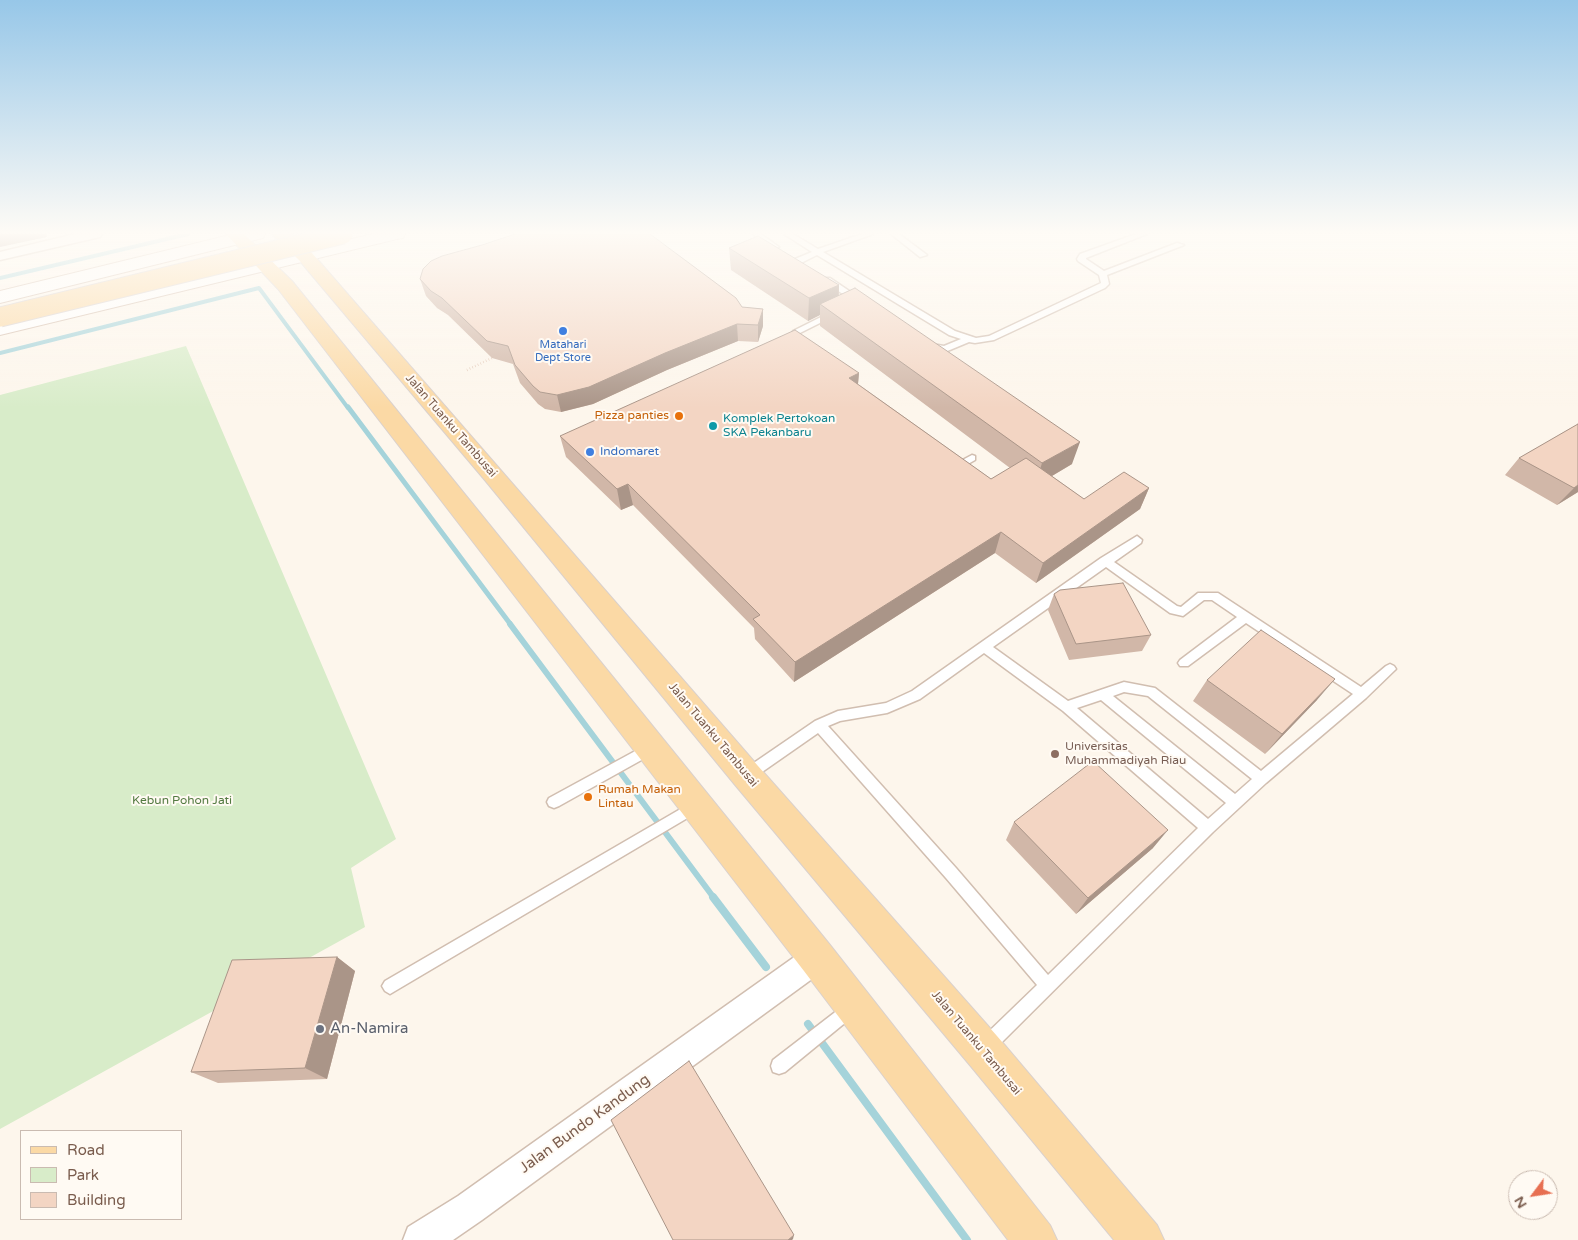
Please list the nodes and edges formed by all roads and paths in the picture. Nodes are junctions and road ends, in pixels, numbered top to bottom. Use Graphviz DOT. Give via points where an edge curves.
graph roads {
  1 [pos="21,292"];
  2 [pos="40,292"];
  3 [pos="75,292"];
  4 [pos="104,292"];
  5 [pos="127,292"];
  6 [pos="292,292"];
  7 [pos="344,292"];
  8 [pos="846,292"];
  9 [pos="883,292"];
  10 [pos="1089,292"];
  11 [pos="0,297"];
  12 [pos="0,307"];
  13 [pos="848,308"];
  14 [pos="840,312"];
  15 [pos="0,317"];
  16 [pos="40,320"];
  17 [pos="0,329"];
  18 [pos="797,331"];
  19 [pos="968,339"];
  20 [pos="924,343"];
  21 [pos="492,358"];
  22 [pos="467,370"];
  23 [pos="972,458"];
  24 [pos="956,468"];
  25 [pos="1137,540"];
  26 [pos="1105,561"];
  27 [pos="1245,617"];
  28 [pos="985,648"];
  29 [pos="1184,664"];
  30 [pos="1390,669"];
  31 [pos="1102,694"];
  32 [pos="1362,694"];
  33 [pos="1068,706"];
  34 [pos="819,725"];
  35 [pos="650,749"];
  36 [pos="747,776"];
  37 [pos="1261,779"];
  38 [pos="554,802"];
  39 [pos="1236,803"];
  40 [pos="696,806"];
  41 [pos="1208,828"];
  42 [pos="817,958"];
  43 [pos="1047,985"];
  44 [pos="390,986"];
  45 [pos="853,1007"];
  46 [pos="982,1050"];
  47 [pos="778,1066"];
  48 [pos="421,1240"];
  49 [pos="1035,1240"];
  50 [pos="1142,1240"];
  1 -- 11 [label="street"];
  2 -- 16 [label="street"];
  3 -- 12 [label="main road"];
  4 -- 15 [label="main road, bridge"];
  5 -- 16 [label="street"];
  6 -- 35 [label="main road, Jalan Tuanku Tambusai"];
  7 -- 36 [label="main road, Jalan Tuanku Tambusai"];
  8 -- 13 [label="lane" via="861,302"];
  9 -- 19 [label="lane" via="952,333"];
  10 -- 19 [label="lane" via="991,338"];
  14 -- 18 [label="lane"];
  16 -- 17 [label="street"];
  19 -- 20 [label="lane" via="940,350"];
  21 -- 22 [label="path"];
  23 -- 24 [label="lane"];
  25 -- 26 [label="lane"];
  26 -- 27 [label="lane" via="1174,610 1183,612 1209,594"];
  26 -- 28 [label="lane"];
  27 -- 29 [label="lane"];
  27 -- 32 [label="lane"];
  28 -- 33 [label="lane"];
  28 -- 34 [label="lane" via="909,698 887,708 838,716"];
  30 -- 32 [label="lane"];
  31 -- 33 [label="lane"];
  31 -- 37 [label="lane" via="1124,687 1151,692"];
  31 -- 39 [label="lane"];
  32 -- 37 [label="lane"];
  33 -- 41 [label="lane"];
  34 -- 36 [label="lane"];
  34 -- 43 [label="lane"];
  35 -- 38 [label="lane"];
  35 -- 40 [label="main road, Jalan Tuanku Tambusai"];
  36 -- 46 [label="main road, Jalan Tuanku Tambusai"];
  37 -- 39 [label="lane"];
  39 -- 41 [label="lane"];
  40 -- 42 [label="main road, Jalan Tuanku Tambusai"];
  40 -- 44 [label="lane"];
  41 -- 43 [label="lane"];
  42 -- 45 [label="main road, Jalan Tuanku Tambusai"];
  42 -- 48 [label="street, Jalan Bundo Kandung"];
  43 -- 46 [label="lane"];
  45 -- 47 [label="lane"];
  45 -- 49 [label="main road, Jalan Tuanku Tambusai"];
  46 -- 50 [label="main road, Jalan Tuanku Tambusai"];
}
